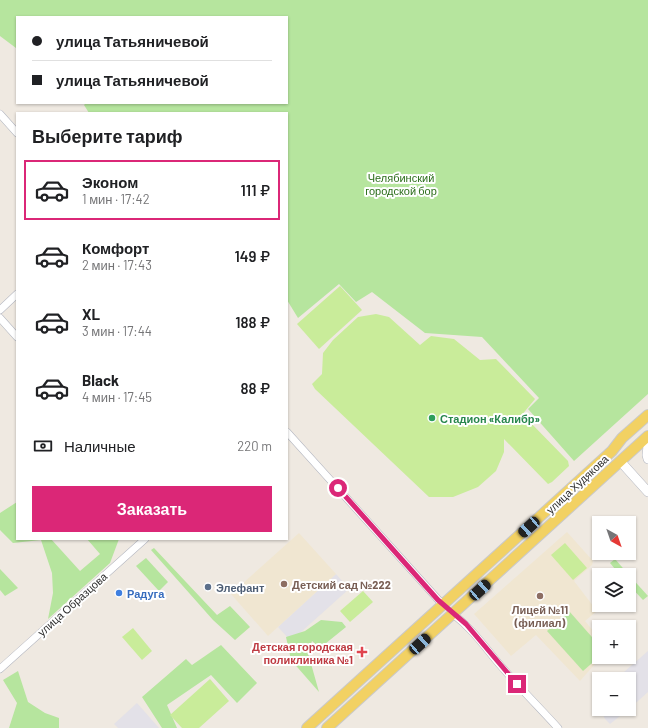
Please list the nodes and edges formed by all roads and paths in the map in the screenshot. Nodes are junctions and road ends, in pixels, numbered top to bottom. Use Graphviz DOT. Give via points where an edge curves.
graph roads {
  1 [pos="0,114"];
  2 [pos="16,132"];
  3 [pos="16,295"];
  4 [pos="0,310"];
  5 [pos="0,318"];
  6 [pos="16,336"];
  7 [pos="648,415"];
  8 [pos="288,433"];
  9 [pos="648,436"];
  10 [pos="648,446"];
  11 [pos="612,451"];
  12 [pos="648,459"];
  13 [pos="621,462"];
  14 [pos="648,492"];
  15 [pos="143,540"];
  16 [pos="443,606"];
  17 [pos="453,614"];
  18 [pos="0,669"];
  19 [pos="307,728"];
  20 [pos="327,728"];
  21 [pos="558,728"];
  1 -- 2 [label="street"];
  3 -- 4 [label="street"];
  5 -- 6 [label="street"];
  7 -- 11 [label="main road, улица Худякова" via="622,438"];
  8 -- 16 [label="street"];
  9 -- 13 [label="main road, улица Худякова"];
  10 -- 12 [label="main road"];
  11 -- 13 [label="main road"];
  11 -- 16 [label="main road, улица Худякова"];
  13 -- 14 [label="main road"];
  13 -- 17 [label="main road, улица Худякова"];
  15 -- 18 [label="street, улица Образцова"];
  16 -- 17 [label="main road"];
  16 -- 19 [label="main road, улица Худякова"];
  17 -- 20 [label="main road, улица Худякова"];
  17 -- 21 [label="street" via="466,624"];
}
